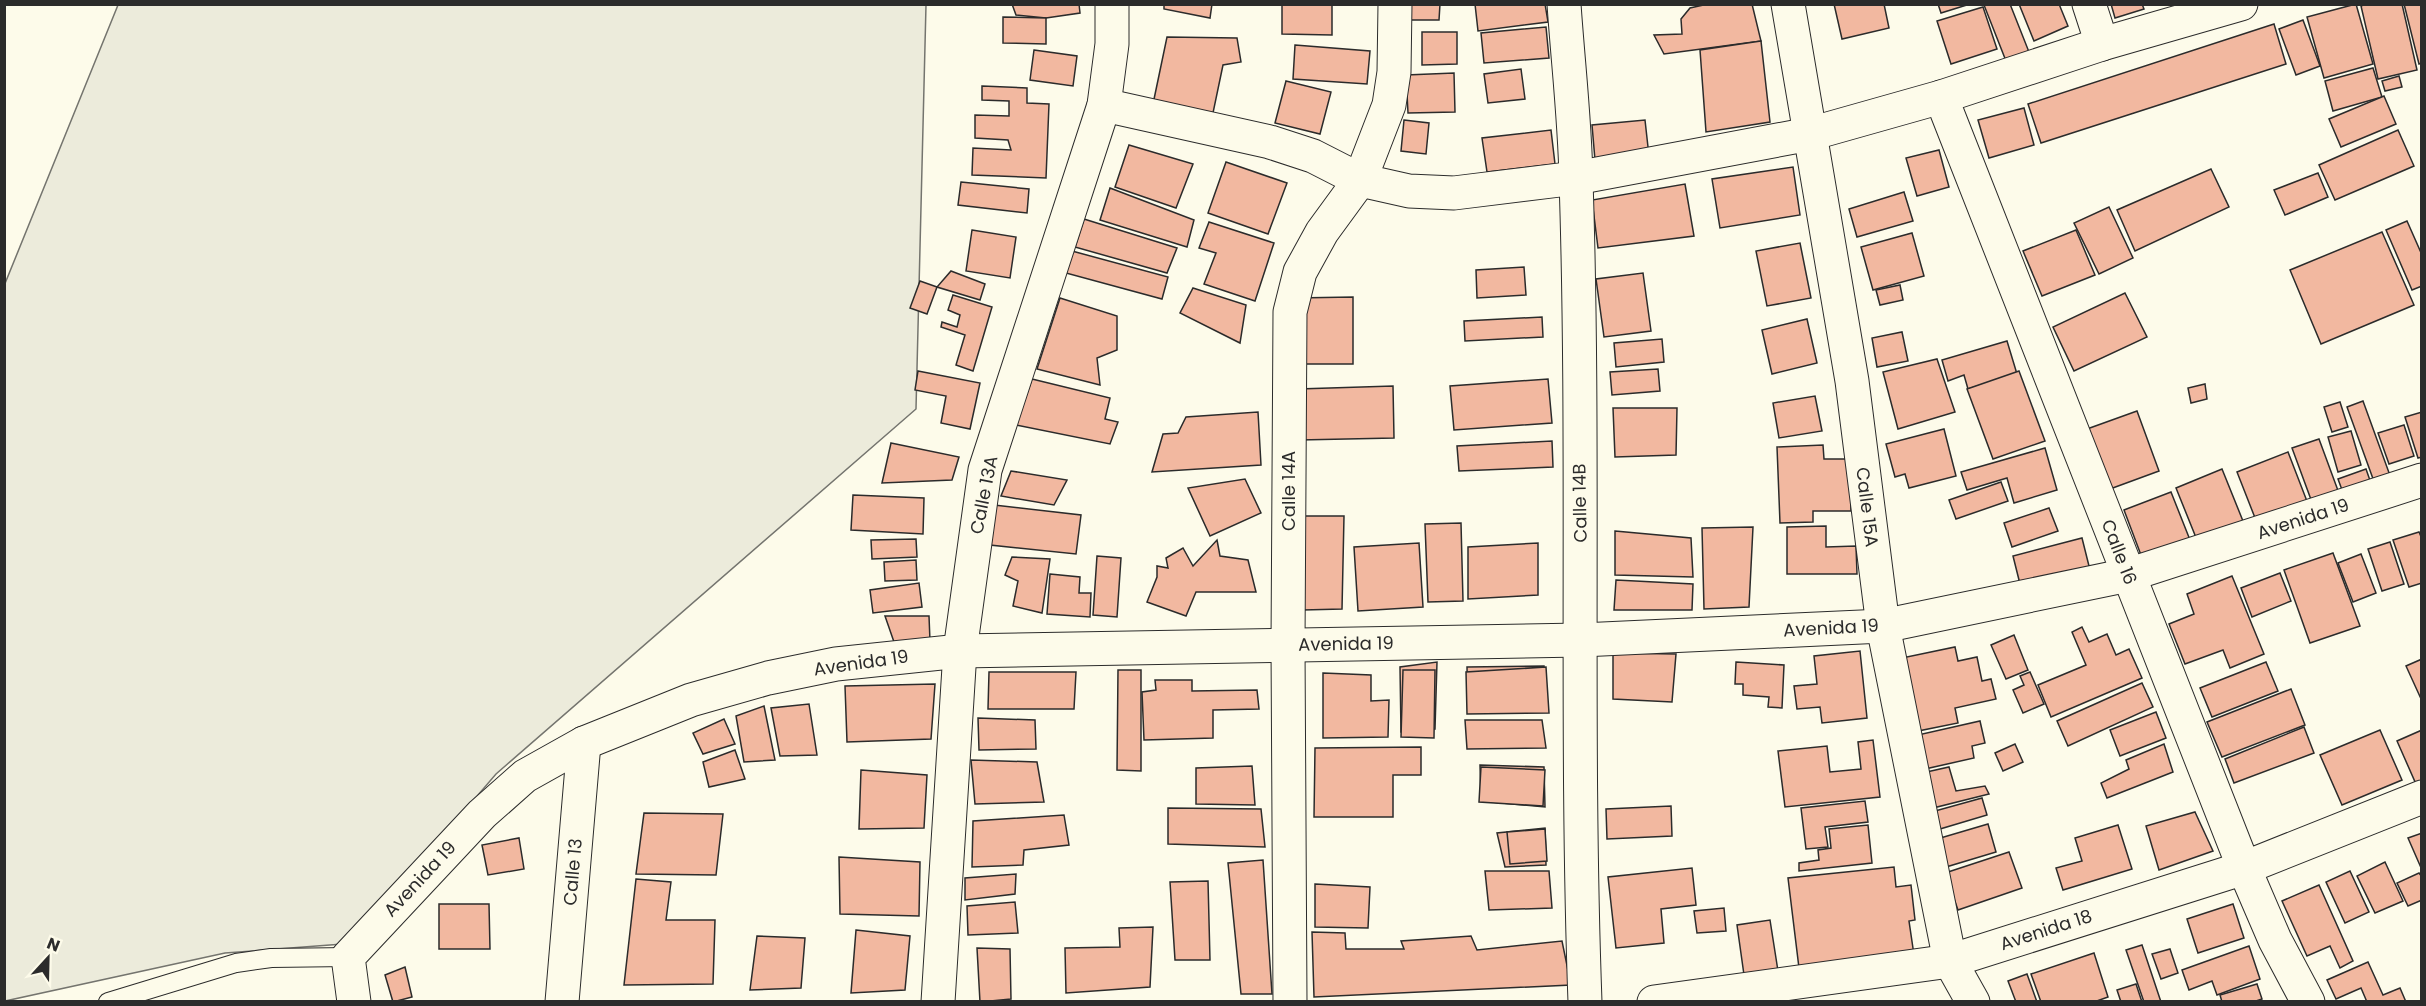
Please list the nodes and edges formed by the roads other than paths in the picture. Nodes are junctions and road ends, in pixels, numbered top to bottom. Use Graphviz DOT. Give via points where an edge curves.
graph roads {
  1 [pos="1112,4"];
  2 [pos="1395,4"];
  3 [pos="1564,4"];
  4 [pos="1788,4"];
  5 [pos="2089,4"];
  6 [pos="2241,4"];
  7 [pos="2102,45"];
  8 [pos="1941,97"];
  9 [pos="1104,105"];
  10 [pos="1810,134"];
  11 [pos="1576,178"];
  12 [pos="1360,180"];
  13 [pos="2421,480"];
  14 [pos="2128,575"];
  15 [pos="1882,626"];
  16 [pos="1581,640"];
  17 [pos="1288,645"];
  18 [pos="960,651"];
  19 [pos="584,743"];
  20 [pos="2421,797"];
  21 [pos="2244,868"];
  22 [pos="348,957"];
  23 [pos="1950,960"];
  24 [pos="108,1002"];
  25 [pos="354,1002"];
  26 [pos="562,1002"];
  27 [pos="938,1002"];
  28 [pos="1290,1002"];
  29 [pos="1585,1002"];
  30 [pos="1654,1002"];
  31 [pos="1974,1002"];
  32 [pos="2308,1002"];
  1 -- 9 [label="street, Calle 13A" via="1112,44"];
  2 -- 12 [label="street, Calle 14A" via="1394,72 1389,105"];
  3 -- 11 [label="street, Calle 14B"];
  4 -- 10 [label="street, Calle 15A"];
  5 -- 7 [label="street"];
  6 -- 7 [label="street"];
  7 -- 8 [label="street"];
  8 -- 10 [label="street"];
  8 -- 14 [label="street, Calle 16"];
  9 -- 12 [label="street" via="1270,142 1313,156"];
  9 -- 18 [label="street, Calle 13A" via="985,470"];
  10 -- 11 [label="street"];
  10 -- 15 [label="street, Calle 15A" via="1852,381"];
  11 -- 12 [label="street" via="1454,193 1409,191"];
  11 -- 16 [label="street, Calle 14B"];
  12 -- 17 [label="street, Calle 14A" via="1322,232 1300,272 1290,312"];
  13 -- 14 [label="street, Avenida 19"];
  14 -- 15 [label="street, Avenida 19"];
  14 -- 21 [label="street, Calle 16"];
  15 -- 16 [label="street, Avenida 19"];
  15 -- 23 [label="street, Calle 15A"];
  16 -- 17 [label="street, Avenida 19"];
  16 -- 29 [label="street, Calle 14B"];
  17 -- 18 [label="street, Avenida 19"];
  17 -- 28 [label="street, Calle 14A"];
  18 -- 19 [label="street, Avenida 19" via="836,664 768,678 691,700"];
  18 -- 27 [label="street, Calle 13A"];
  19 -- 22 [label="street, Avenida 19" via="525,776 482,814"];
  19 -- 26 [label="street, Calle 13"];
  20 -- 21 [label="street, Avenida 18"];
  21 -- 23 [label="street, Avenida 18"];
  21 -- 32 [label="street, Calle 16" via="2275,940"];
  22 -- 24 [label="lane" via="271,958 236,963"];
  22 -- 25 [label="street"];
  23 -- 30 [label="street, Avenida 18"];
  23 -- 31 [label="street, Calle 15A"];
}
